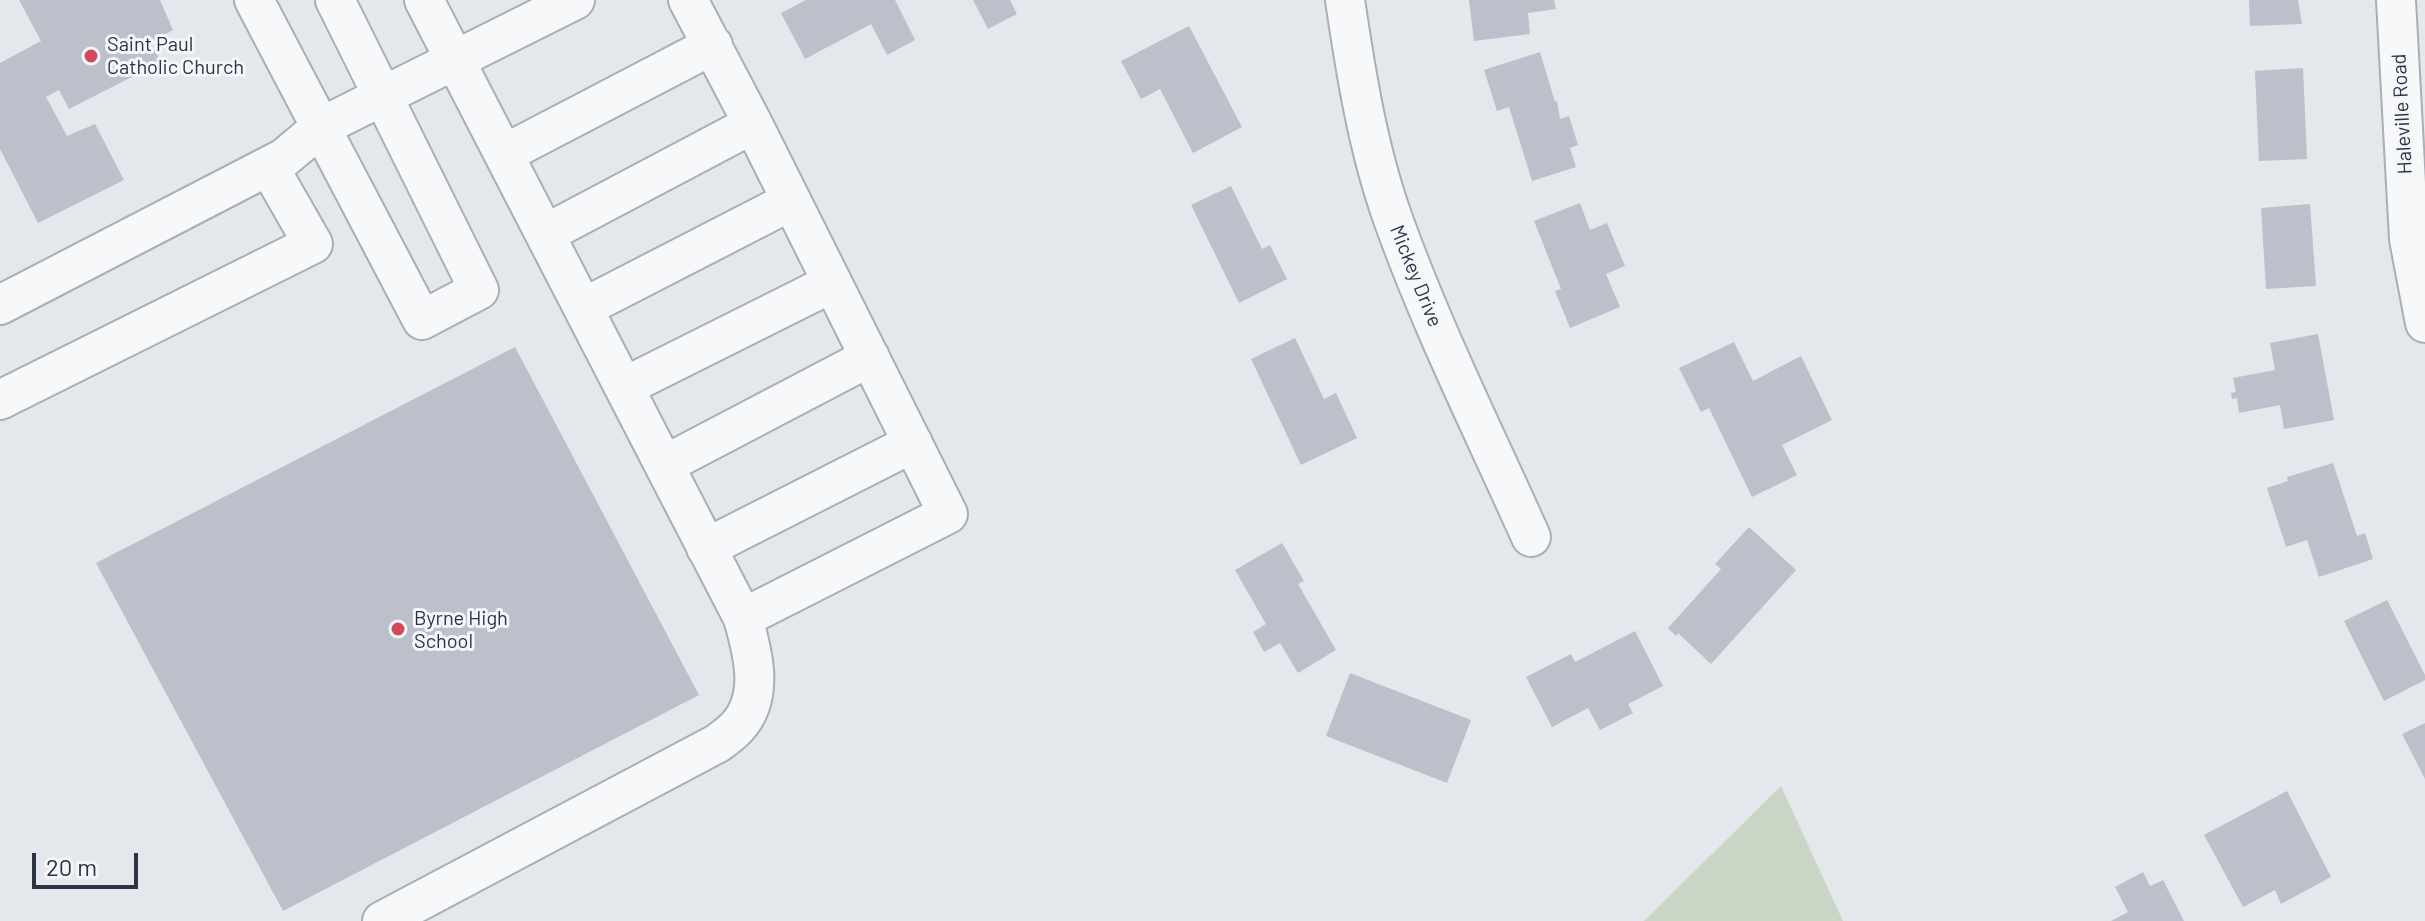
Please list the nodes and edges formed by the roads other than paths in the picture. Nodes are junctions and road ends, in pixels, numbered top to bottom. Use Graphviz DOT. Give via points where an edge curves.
graph roads {
  1 [pos="254,0"];
  2 [pos="335,0"];
  3 [pos="424,0"];
  4 [pos="575,0"];
  5 [pos="688,0"];
  6 [pos="1345,0"];
  7 [pos="2396,0"];
  8 [pos="713,45"];
  9 [pos="456,61"];
  10 [pos="383,98"];
  11 [pos="753,124"];
  12 [pos="321,127"];
  13 [pos="504,154"];
  14 [pos="269,167"];
  15 [pos="791,201"];
  16 [pos="545,234"];
  17 [pos="2417,235"];
  18 [pos="832,283"];
  19 [pos="0,305"];
  20 [pos="583,308"];
  21 [pos="2425,323"];
  22 [pos="870,357"];
  23 [pos="624,387"];
  24 [pos="0,400"];
  25 [pos="913,443"];
  26 [pos="664,465"];
  27 [pos="1531,537"];
  28 [pos="706,548"];
  29 [pos="743,618"];
  30 [pos="382,921"];
  1 -- 12 [label="street"];
  2 -- 10 [label="street"];
  3 -- 9 [label="street"];
  4 -- 9 [label="street"];
  5 -- 8 [label="street"];
  6 -- 27 [label="street, Mickey Drive" via="1366,124 1393,219"];
  7 -- 17 [label="street, Haleville Road"];
  8 -- 11 [label="street"];
  8 -- 13 [label="street"];
  9 -- 10 [label="street"];
  9 -- 13 [label="street"];
  10 -- 12 [label="street"];
  10 -- 12 [label="street" via="479,290 422,320"];
  11 -- 15 [label="street"];
  11 -- 16 [label="street"];
  12 -- 14 [label="street"];
  13 -- 16 [label="street"];
  14 -- 19 [label="street"];
  14 -- 24 [label="street" via="313,244"];
  15 -- 18 [label="street"];
  15 -- 20 [label="street"];
  16 -- 20 [label="street"];
  17 -- 21 [label="street, Haleville Road"];
  18 -- 22 [label="street"];
  18 -- 23 [label="street"];
  20 -- 23 [label="street"];
  22 -- 25 [label="street"];
  22 -- 26 [label="street"];
  23 -- 26 [label="street"];
  25 -- 28 [label="street"];
  25 -- 29 [label="street" via="948,514"];
  26 -- 28 [label="street"];
  28 -- 29 [label="street"];
  29 -- 30 [label="street" via="754,694 738,727 718,743"];
}
